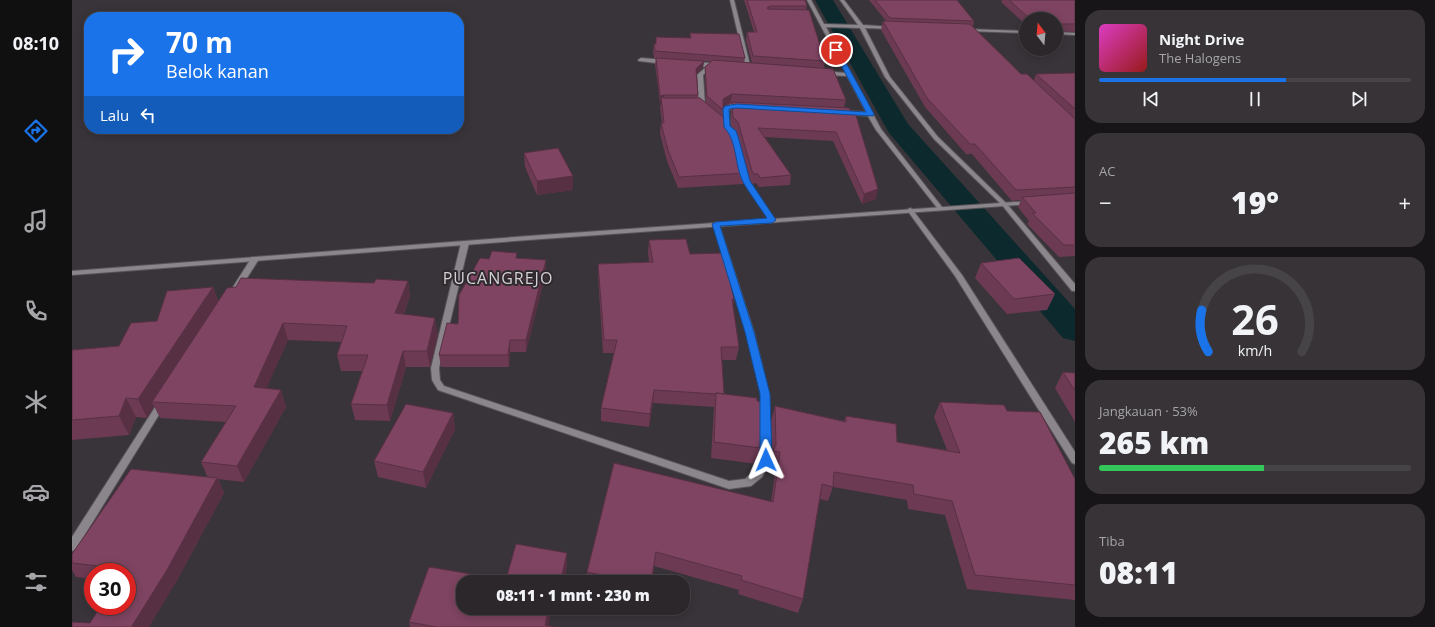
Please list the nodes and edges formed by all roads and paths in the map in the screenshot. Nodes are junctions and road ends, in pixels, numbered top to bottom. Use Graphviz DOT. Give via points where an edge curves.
graph roads {
  1 [pos="732,0"];
  2 [pos="809,0"];
  3 [pos="842,0"];
  4 [pos="811,16"];
  5 [pos="818,16"];
  6 [pos="823,25"];
  7 [pos="861,26"];
  8 [pos="899,28"];
  9 [pos="960,30"];
  10 [pos="1019,32"];
  11 [pos="1063,34"];
  12 [pos="1075,34"];
  13 [pos="641,60"];
  14 [pos="672,63"];
  15 [pos="688,64"];
  16 [pos="711,65"];
  17 [pos="726,66"];
  18 [pos="742,67"];
  19 [pos="749,68"];
  20 [pos="757,68"];
  21 [pos="818,72"];
  22 [pos="849,75"];
  23 [pos="694,105"];
  24 [pos="702,105"];
  25 [pos="752,107"];
  26 [pos="839,112"];
  27 [pos="870,114"];
  28 [pos="727,127"];
  29 [pos="1035,202"];
  30 [pos="1004,204"];
  31 [pos="944,208"];
  32 [pos="910,210"];
  33 [pos="772,220"];
  34 [pos="716,224"];
  35 [pos="465,243"];
  36 [pos="255,259"];
  37 [pos="72,274"];
  38 [pos="1075,289"];
  39 [pos="234,293"];
  40 [pos="168,393"];
  41 [pos="1075,460"];
  42 [pos="72,546"];
  1 -- 19 [label="street"];
  2 -- 5 [label="street"];
  3 -- 7 [label="street"];
  4 -- 5 [label="street"];
  5 -- 6 [label="street"];
  6 -- 7 [label="street"];
  6 -- 22 [label="street"];
  7 -- 8 [label="street"];
  7 -- 30 [label="street" via="888,77 936,138"];
  9 -- 10 [label="street"];
  11 -- 12 [label="street"];
  13 -- 14 [label="street"];
  15 -- 16 [label="street"];
  16 -- 17 [label="street"];
  16 -- 24 [label="street" via="700,75"];
  18 -- 19 [label="street"];
  19 -- 20 [label="street"];
  21 -- 22 [label="street"];
  22 -- 27 [label="street"];
  23 -- 24 [label="street"];
  24 -- 28 [label="street"];
  25 -- 28 [label="street" via="727,107"];
  26 -- 27 [label="street"];
  27 -- 31 [label="street" via="878,129"];
  28 -- 33 [label="street" via="736,140 746,181"];
  29 -- 30 [label="street"];
  30 -- 31 [label="street"];
  30 -- 38 [label="street"];
  31 -- 32 [label="street"];
  32 -- 33 [label="street"];
  32 -- 41 [label="street" via="958,275"];
  33 -- 34 [label="street"];
  34 -- 35 [label="street"];
  34 -- 35 [label="street" via="750,332 765,394 766,460 759,474 747,483 729,485 441,388 436,380 436,368"];
  35 -- 36 [label="street"];
  36 -- 37 [label="street"];
  36 -- 39 [label="street"];
  40 -- 42 [label="street"];
}
